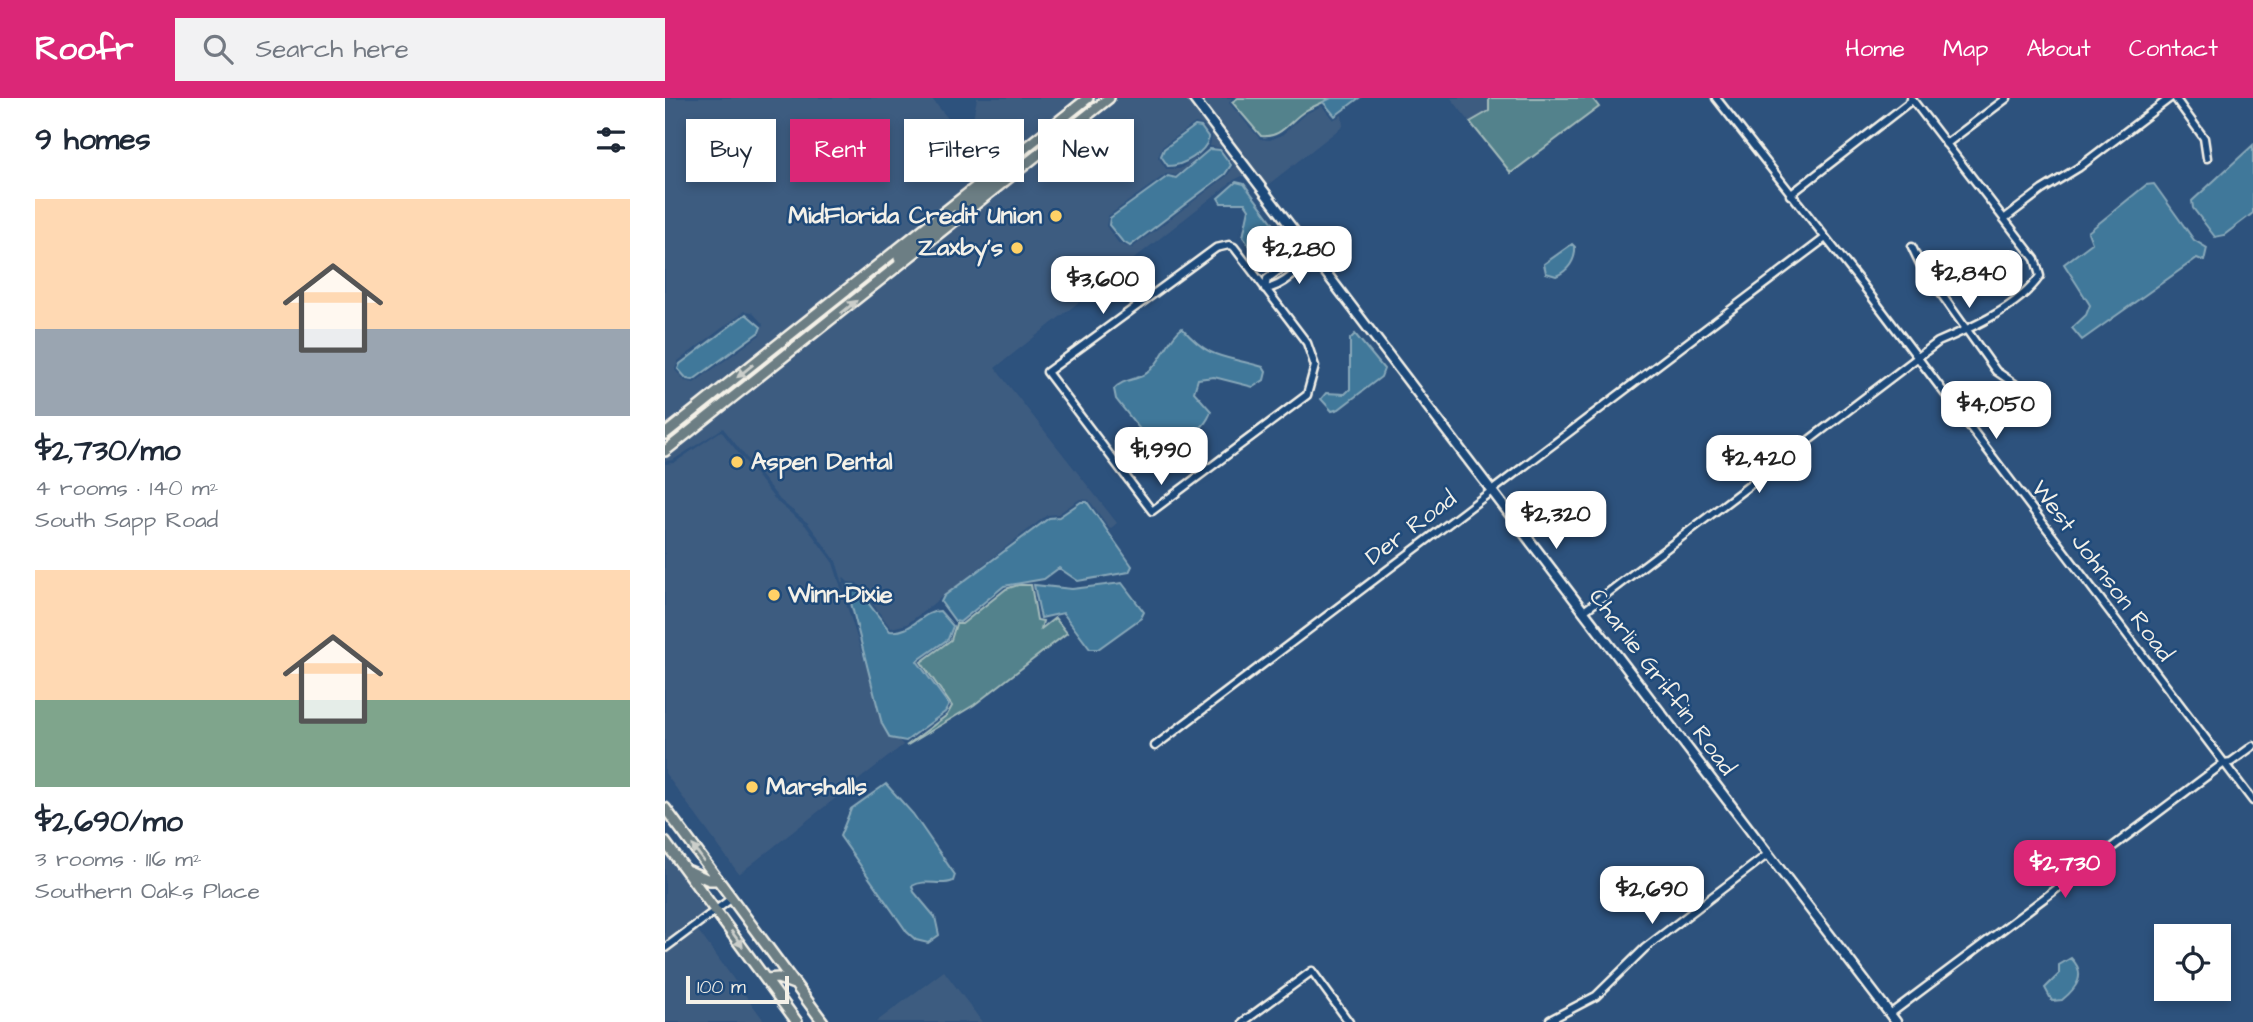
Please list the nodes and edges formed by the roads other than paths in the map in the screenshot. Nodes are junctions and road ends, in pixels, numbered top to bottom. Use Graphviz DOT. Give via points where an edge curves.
graph roads {
  1 [pos="1088,98"];
  2 [pos="1109,98"];
  3 [pos="1193,98"];
  4 [pos="1716,98"];
  5 [pos="2007,98"];
  6 [pos="2173,98"];
  7 [pos="1912,99"];
  8 [pos="1946,144"];
  9 [pos="1024,148"];
  10 [pos="2207,158"];
  11 [pos="982,182"];
  12 [pos="992,182"];
  13 [pos="1790,195"];
  14 [pos="946,211"];
  15 [pos="2004,219"];
  16 [pos="956,221"];
  17 [pos="1824,239"];
  18 [pos="1912,247"];
  19 [pos="1311,253"];
  20 [pos="886,276"];
  21 [pos="1265,289"];
  22 [pos="1965,330"];
  23 [pos="1918,358"];
  24 [pos="2015,384"];
  25 [pos="703,404"];
  26 [pos="665,434"];
  27 [pos="665,441"];
  28 [pos="665,451"];
  29 [pos="1492,491"];
  30 [pos="1584,611"];
  31 [pos="1156,746"];
  32 [pos="2253,746"];
  33 [pos="2224,763"];
  34 [pos="2253,801"];
  35 [pos="665,808"];
  36 [pos="665,842"];
  37 [pos="1768,854"];
  38 [pos="685,868"];
  39 [pos="718,880"];
  40 [pos="732,898"];
  41 [pos="715,910"];
  42 [pos="665,948"];
  43 [pos="766,979"];
  44 [pos="795,985"];
  45 [pos="1890,1014"];
  46 [pos="1550,1020"];
  47 [pos="797,1022"];
  48 [pos="823,1022"];
  49 [pos="1243,1022"];
  50 [pos="1349,1022"];
  51 [pos="1896,1022"];
  1 -- 9 [label="main road"];
  2 -- 16 [label="main road"];
  3 -- 19 [label="street, Charlie Griffin Road"];
  4 -- 13 [label="street, West Johnson Road"];
  5 -- 8 [label="street"];
  6 -- 10 [label="street" via="2204,138"];
  6 -- 15 [label="street"];
  7 -- 8 [label="street"];
  7 -- 13 [label="street"];
  8 -- 15 [label="street"];
  11 -- 14 [label="main road"];
  12 -- 16 [label="main road" via="960,208"];
  13 -- 17 [label="street, West Johnson Road"];
  14 -- 20 [label="main road" via="945,221 894,262"];
  14 -- 25 [label="main road, one-way"];
  15 -- 22 [label="street" via="2035,259 2040,276 1985,321"];
  16 -- 20 [label="main road"];
  17 -- 23 [label="street, West Johnson Road"];
  17 -- 29 [label="street, Der Road"];
  18 -- 22 [label="street"];
  19 -- 21 [label="street" via="1306,263 1274,288"];
  19 -- 21 [label="street" via="1299,255 1267,279"];
  19 -- 29 [label="street, Charlie Griffin Road"];
  28 -- 20 [label="main road, one-way"];
  21 -- 21 [label="street" via="1307,343 1315,366 1307,395 1153,511 1047,372 1216,248 1234,247"];
  22 -- 23 [label="street" via="1938,342"];
  22 -- 24 [label="street" via="1996,371"];
  23 -- 30 [label="street"];
  23 -- 33 [label="street, West Johnson Road"];
  25 -- 26 [label="main road"];
  25 -- 27 [label="main road"];
  29 -- 30 [label="street, Charlie Griffin Road"];
  29 -- 31 [label="street, Der Road"];
  30 -- 37 [label="street, Charlie Griffin Road"];
  32 -- 33 [label="street"];
  33 -- 34 [label="street, West Johnson Road"];
  33 -- 45 [label="street"];
  39 -- 35 [label="main road, one-way"];
  36 -- 38 [label="main road"];
  37 -- 45 [label="street, Charlie Griffin Road"];
  37 -- 46 [label="street" via="1645,948 1596,996"];
  38 -- 39 [label="main road"];
  38 -- 41 [label="main road"];
  39 -- 40 [label="main road"];
  40 -- 41 [label="street"];
  40 -- 44 [label="main road"];
  41 -- 42 [label="street"];
  41 -- 43 [label="main road, one-way"];
  43 -- 44 [label="main road"];
  43 -- 47 [label="main road"];
  44 -- 48 [label="main road"];
  45 -- 51 [label="street, Charlie Griffin Road"];
  49 -- 50 [label="street" via="1312,971"];
}
